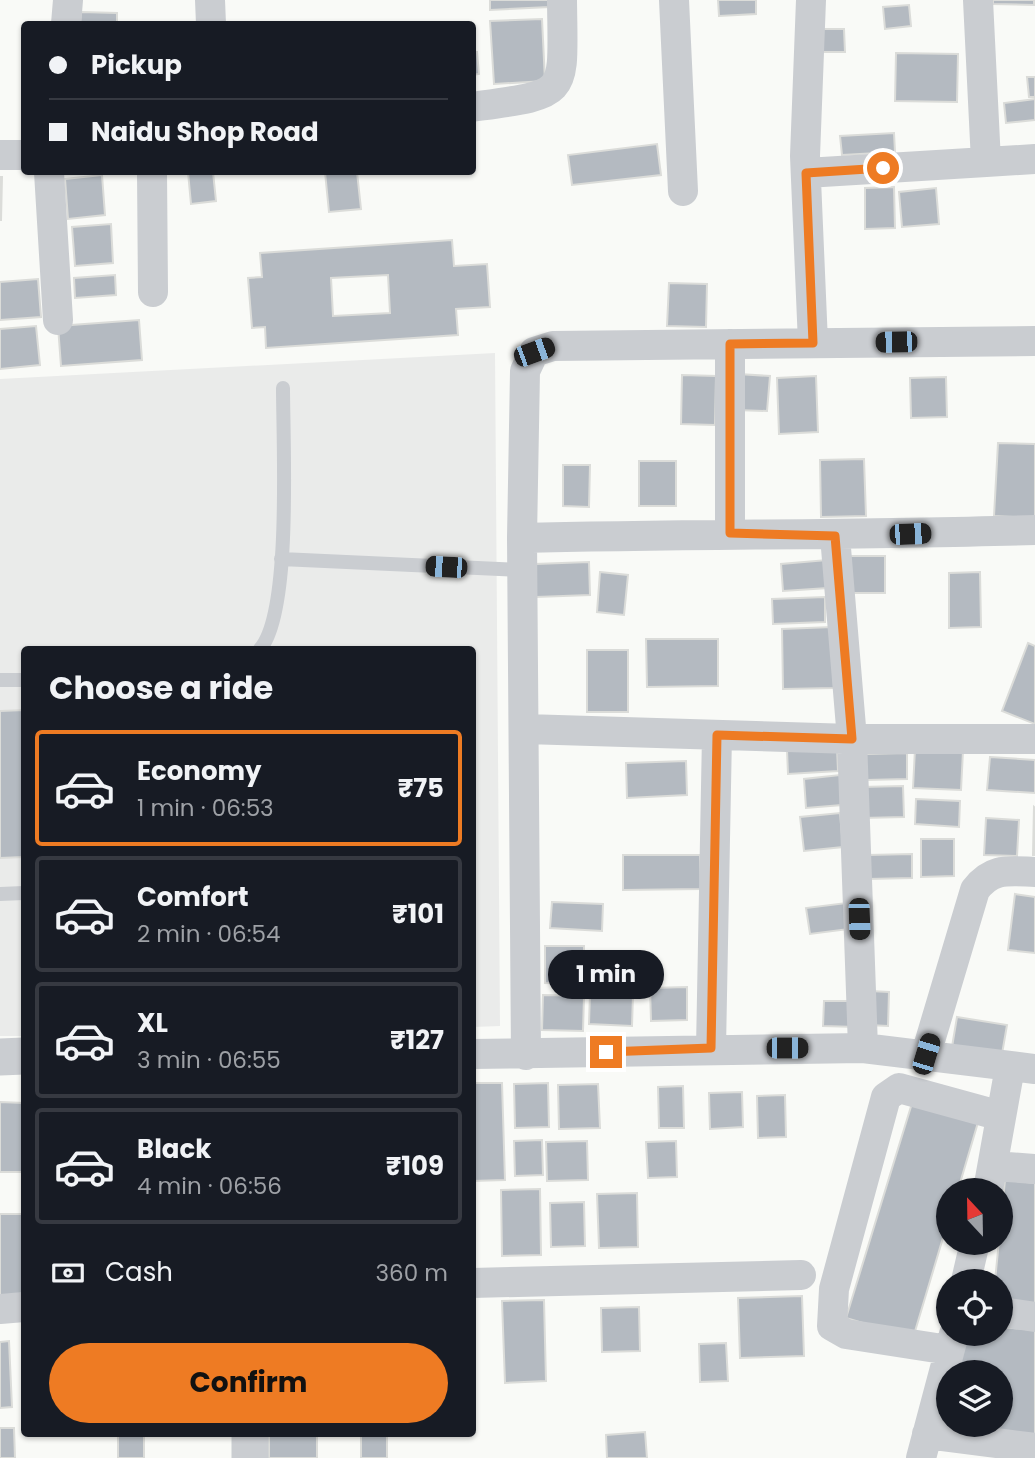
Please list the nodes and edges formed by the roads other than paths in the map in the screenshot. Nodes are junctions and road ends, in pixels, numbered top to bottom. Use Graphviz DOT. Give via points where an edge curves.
graph roads {
  1 [pos="68,0"];
  2 [pos="210,0"];
  3 [pos="562,0"];
  4 [pos="674,0"];
  5 [pos="811,0"];
  6 [pos="978,0"];
  7 [pos="66,21"];
  8 [pos="211,21"];
  9 [pos="476,106"];
  10 [pos="0,155"];
  11 [pos="21,155"];
  12 [pos="1035,159"];
  13 [pos="986,162"];
  14 [pos="806,173"];
  15 [pos="49,175"];
  16 [pos="152,175"];
  17 [pos="683,191"];
  18 [pos="153,292"];
  19 [pos="58,320"];
  20 [pos="1035,341"];
  21 [pos="813,343"];
  22 [pos="730,344"];
  23 [pos="283,388"];
  24 [pos="1035,530"];
  25 [pos="730,533"];
  26 [pos="835,536"];
  27 [pos="522,538"];
  28 [pos="281,559"];
  29 [pos="522,570"];
  30 [pos="262,646"];
  31 [pos="0,680"];
  32 [pos="21,680"];
  33 [pos="525,729"];
  34 [pos="717,735"];
  35 [pos="852,739"];
  36 [pos="1035,739"];
  37 [pos="1035,872"];
  38 [pos="21,893"];
  39 [pos="0,894"];
  40 [pos="711,1048"];
  41 [pos="874,1049"];
  42 [pos="920,1053"];
  43 [pos="476,1054"];
  44 [pos="526,1055"];
  45 [pos="21,1056"];
  46 [pos="0,1057"];
  47 [pos="972,1087"];
  48 [pos="1013,1087"];
  49 [pos="1035,1169"];
  50 [pos="991,1178"];
  51 [pos="801,1275"];
  52 [pos="476,1283"];
  53 [pos="21,1307"];
  54 [pos="0,1309"];
  55 [pos="1013,1314"];
  56 [pos="1035,1317"];
  57 [pos="936,1341"];
  58 [pos="950,1346"];
  59 [pos="250,1437"];
  60 [pos="924,1446"];
  61 [pos="1035,1448"];
  62 [pos="250,1458"];
  1 -- 7 [label="street"];
  2 -- 8 [label="street"];
  3 -- 9 [label="street" via="563,70 555,88 538,98"];
  4 -- 17 [label="street"];
  5 -- 14 [label="street"];
  6 -- 13 [label="street"];
  10 -- 11 [label="street"];
  12 -- 13 [label="street"];
  13 -- 14 [label="street"];
  14 -- 21 [label="street"];
  15 -- 19 [label="street"];
  16 -- 18 [label="street"];
  20 -- 21 [label="street"];
  21 -- 22 [label="street"];
  22 -- 25 [label="street"];
  22 -- 27 [label="street" via="553,346 534,352 525,371"];
  23 -- 28 [label="lane"];
  24 -- 26 [label="street"];
  25 -- 26 [label="street"];
  25 -- 27 [label="street"];
  26 -- 35 [label="street"];
  27 -- 29 [label="street"];
  28 -- 29 [label="lane"];
  28 -- 30 [label="lane" via="274,623"];
  29 -- 33 [label="street"];
  31 -- 32 [label="lane"];
  33 -- 34 [label="street"];
  33 -- 44 [label="street"];
  34 -- 35 [label="street"];
  34 -- 40 [label="street"];
  35 -- 36 [label="street"];
  35 -- 41 [label="street"];
  37 -- 42 [label="street" via="997,870 975,890"];
  38 -- 39 [label="lane"];
  40 -- 41 [label="street"];
  40 -- 44 [label="street"];
  41 -- 42 [label="street"];
  42 -- 47 [label="street"];
  43 -- 44 [label="street"];
  45 -- 46 [label="street"];
  47 -- 48 [label="street"];
  47 -- 48 [label="street"];
  47 -- 57 [label="street" via="939,1097 899,1088 886,1097 834,1289 832,1326 846,1334"];
  48 -- 50 [label="street"];
  49 -- 50 [label="street"];
  51 -- 52 [label="street"];
  53 -- 54 [label="street"];
  55 -- 56 [label="street"];
  58 -- 60 [label="street"];
  59 -- 62 [label="street"];
  60 -- 61 [label="street"];
}
